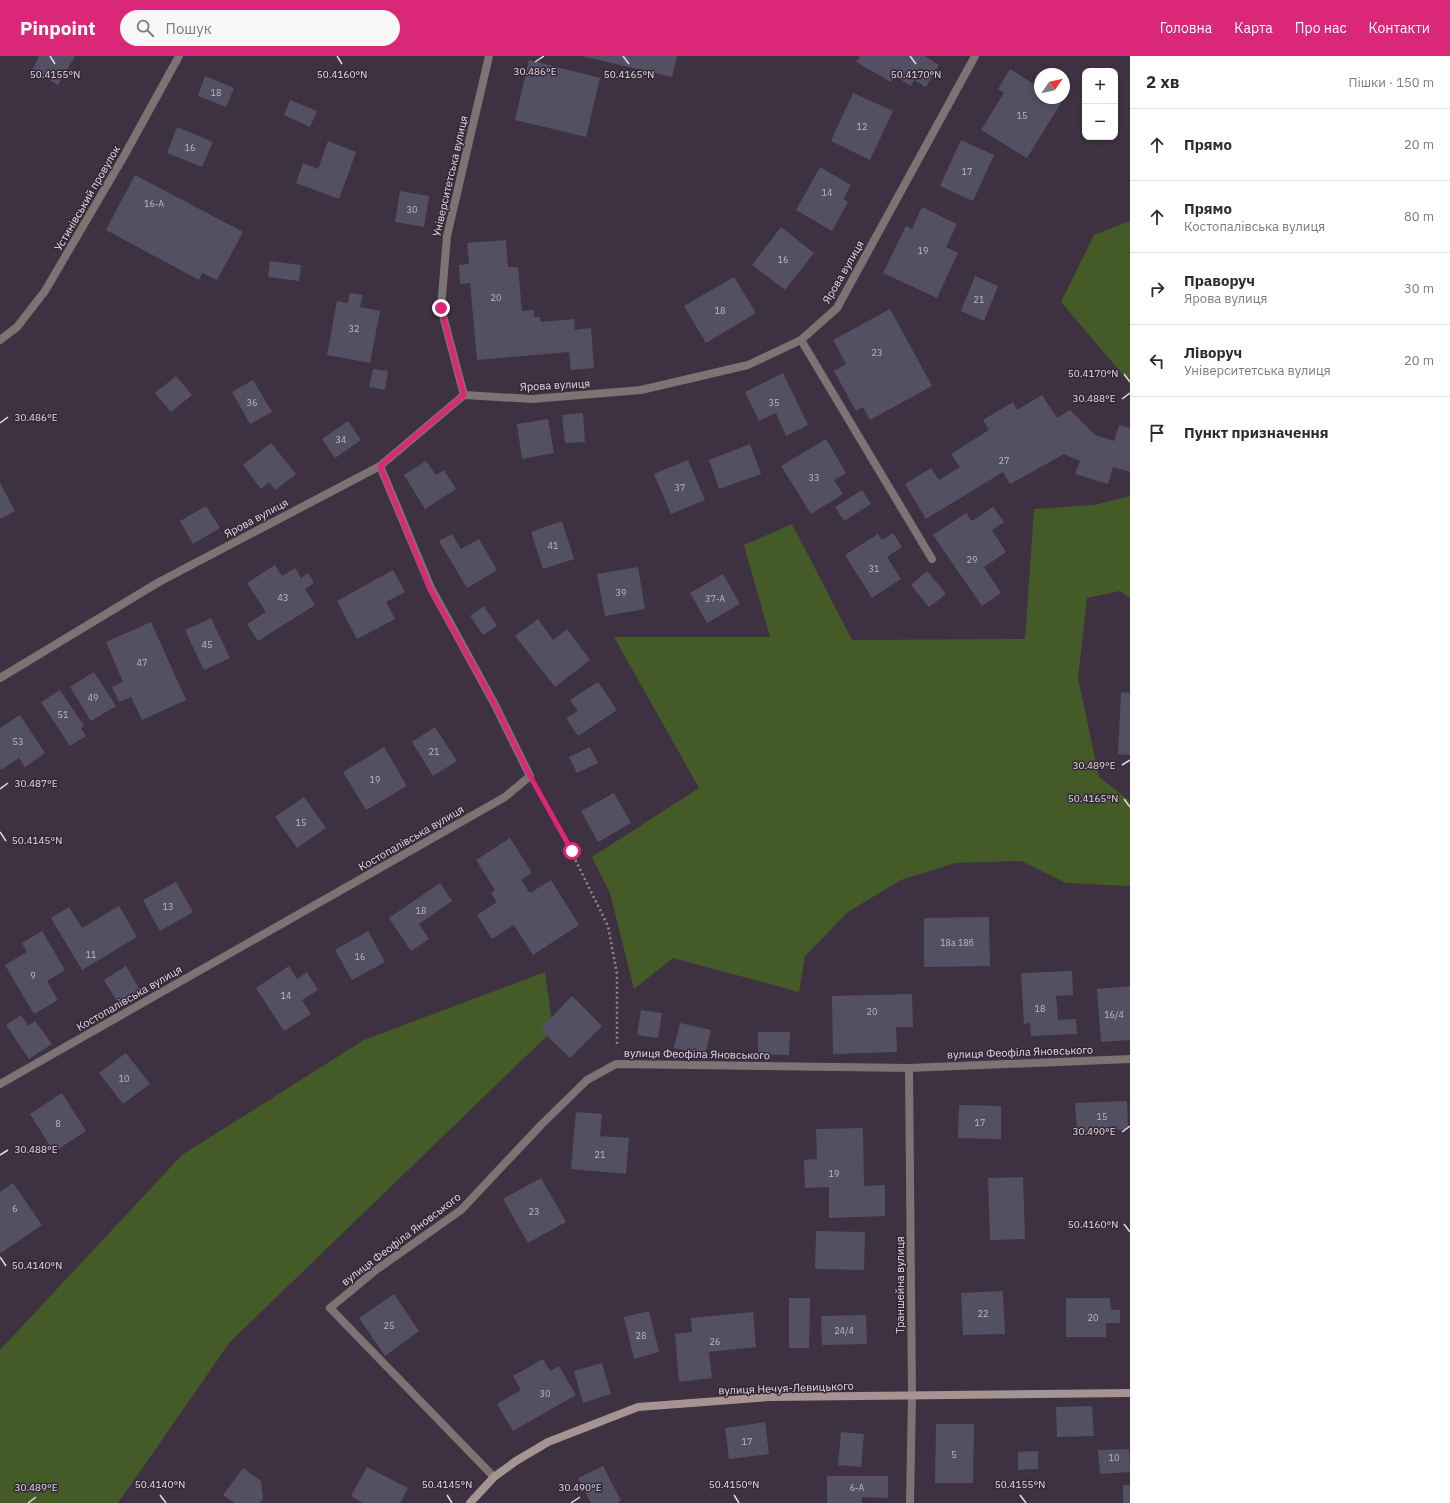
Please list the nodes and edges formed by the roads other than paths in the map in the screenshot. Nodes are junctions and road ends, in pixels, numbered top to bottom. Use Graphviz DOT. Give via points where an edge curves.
graph roads {
  1 [pos="179,56"];
  2 [pos="489,56"];
  3 [pos="975,56"];
  4 [pos="0,340"];
  5 [pos="801,340"];
  6 [pos="464,395"];
  7 [pos="380,466"];
  8 [pos="932,560"];
  9 [pos="0,678"];
  10 [pos="1130,1059"];
  11 [pos="909,1068"];
  12 [pos="0,1084"];
  13 [pos="1130,1393"];
  14 [pos="912,1395"];
  15 [pos="494,1477"];
  16 [pos="470,1503"];
  17 [pos="910,1503"];
  1 -- 4 [label="street, Устинівський провулок" via="45,291 17,327"];
  2 -- 6 [label="street, Університетська вулиця" via="447,236 441,308"];
  3 -- 5 [label="street, Ярова вулиця" via="837,308"];
  5 -- 6 [label="street, Ярова вулиця" via="748,365 641,390 532,399"];
  5 -- 8 [label="street"];
  6 -- 7 [label="street, Ярова вулиця"];
  7 -- 9 [label="street, Ярова вулиця" via="159,582"];
  7 -- 12 [label="street, Костопалівська вулиця" via="430,588 494,703 530,776 504,797"];
  10 -- 11 [label="street, вулиця Феофіла Яновського"];
  11 -- 14 [label="street, Траншейна вулиця"];
  11 -- 15 [label="street, вулиця Феофіла Яновського" via="616,1064 587,1080 460,1210 376,1270 330,1308"];
  13 -- 14 [label="street, вулиця Нечуя-Левицького"];
  14 -- 15 [label="street, вулиця Нечуя-Левицького" via="770,1397 638,1408 548,1442"];
  14 -- 17 [label="street, Траншейна вулиця"];
  15 -- 16 [label="street, вулиця Нечуя-Левицького"];
}
